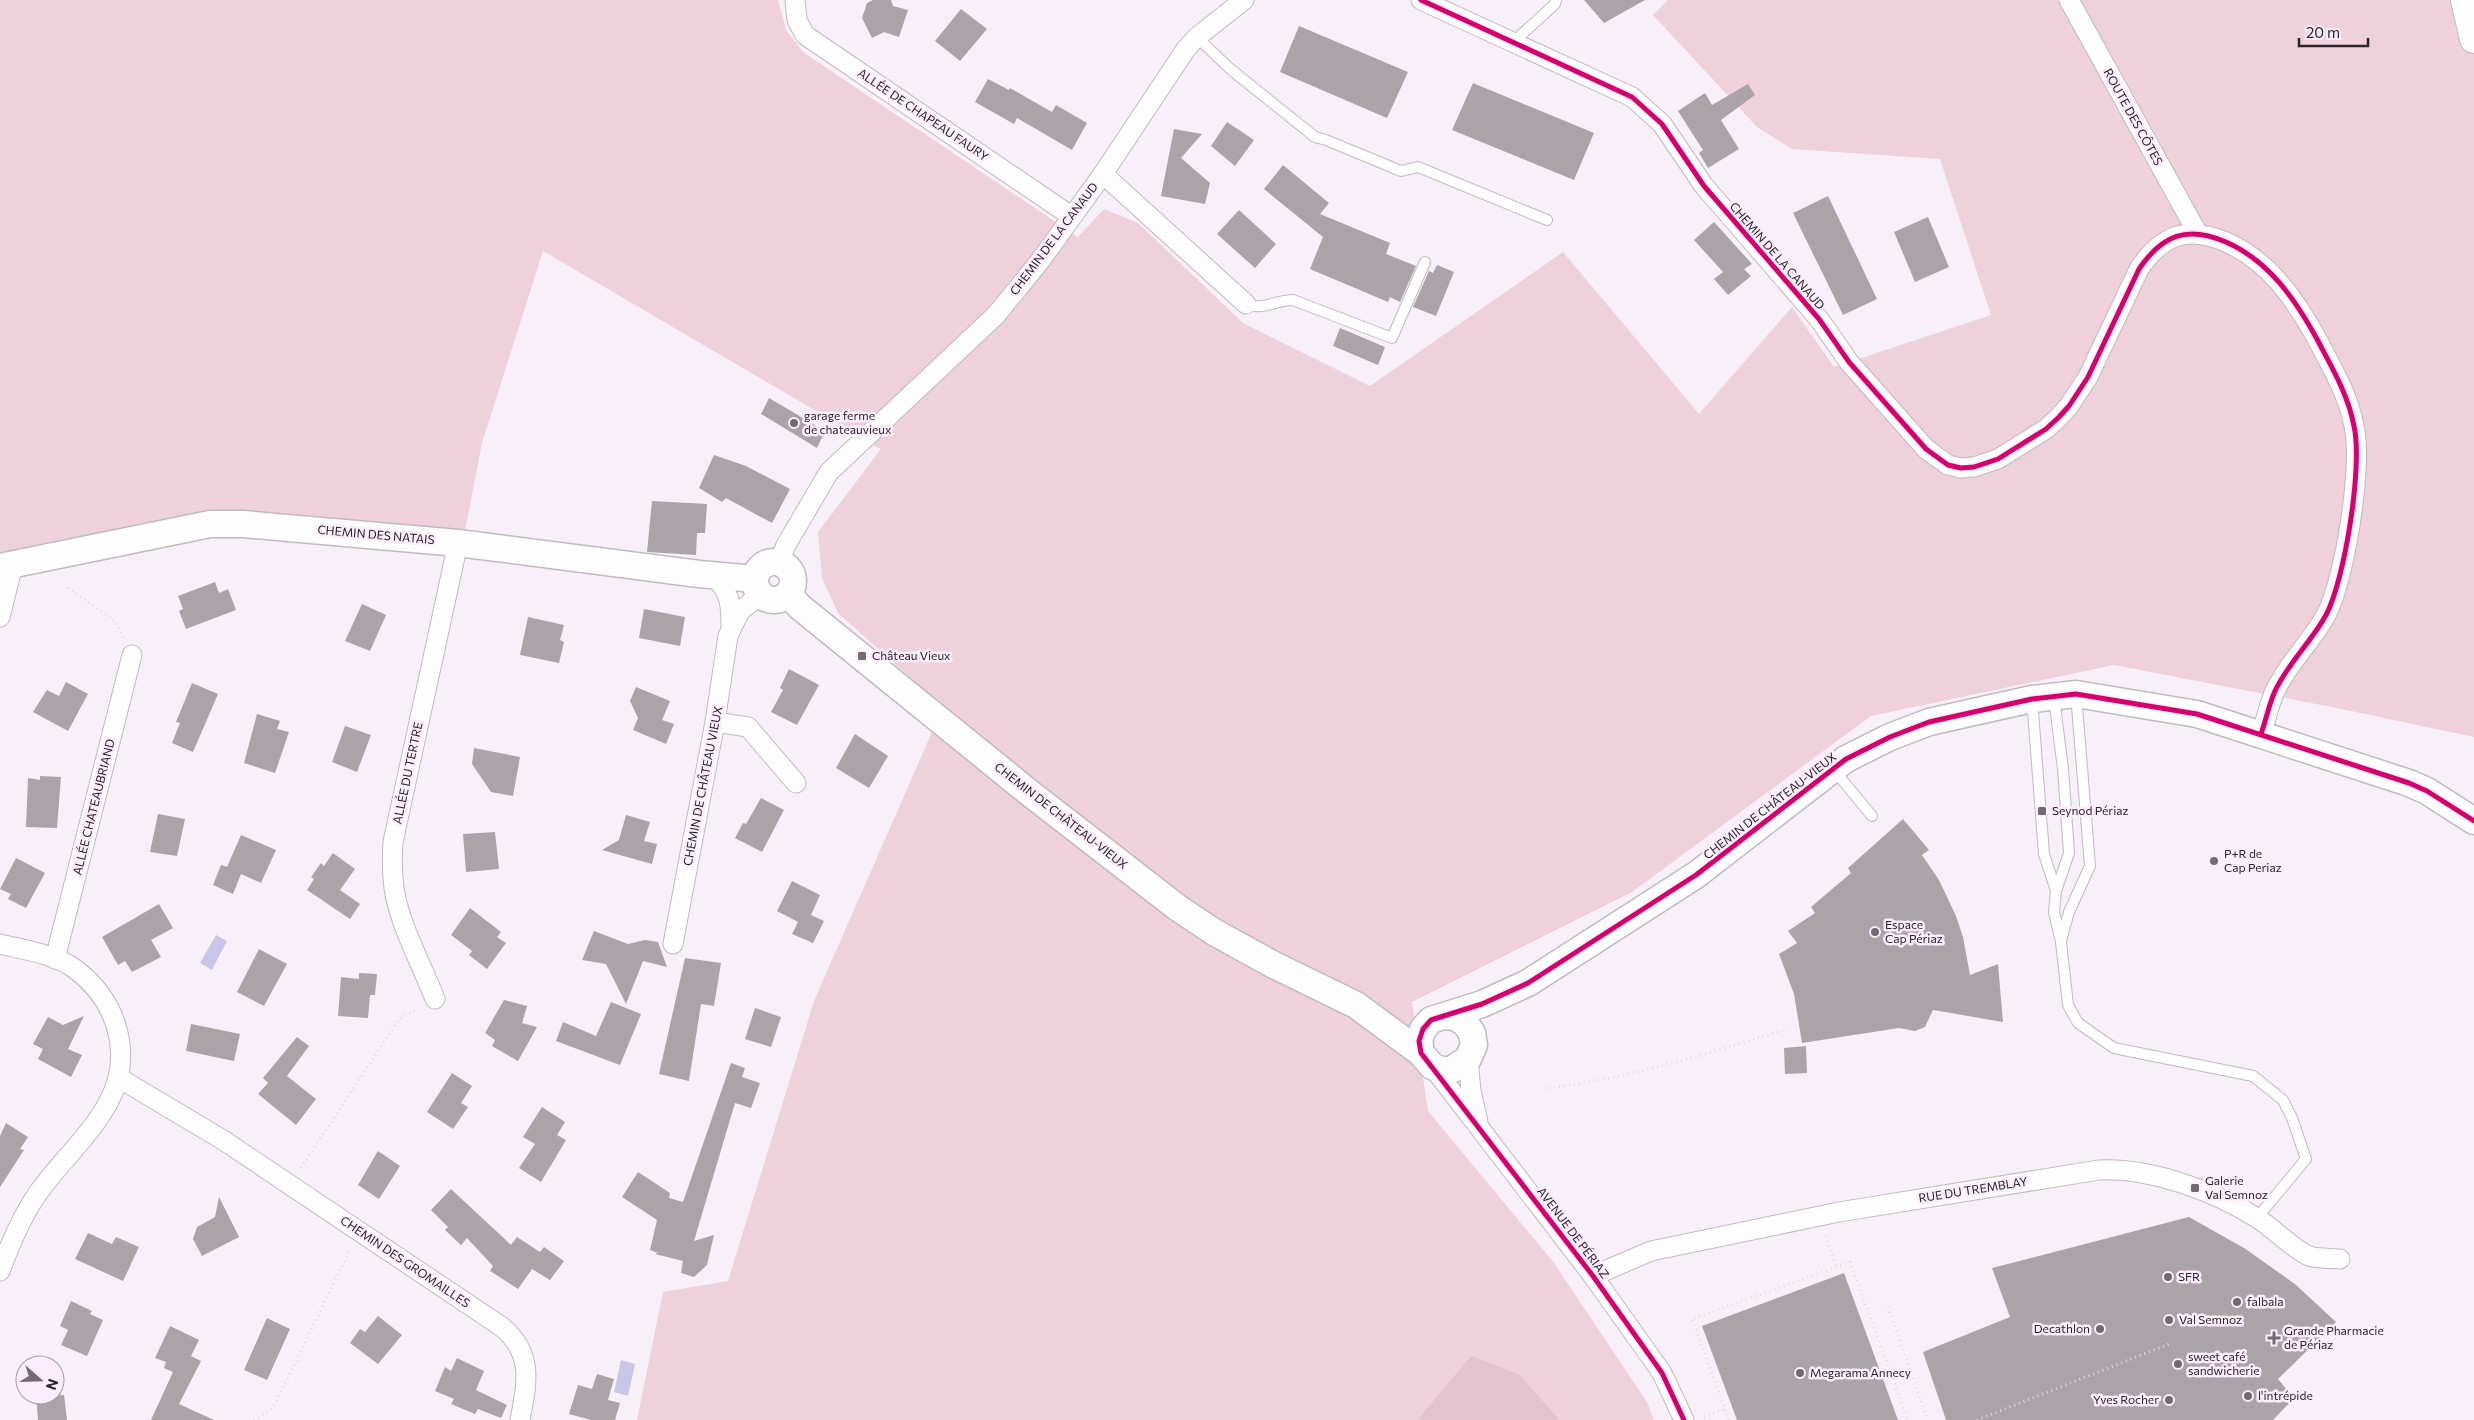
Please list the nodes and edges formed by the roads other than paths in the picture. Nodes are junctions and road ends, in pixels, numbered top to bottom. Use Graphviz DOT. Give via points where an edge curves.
graph roads {
  1 [pos="795,0"];
  2 [pos="1244,0"];
  3 [pos="1421,0"];
  4 [pos="1556,0"];
  5 [pos="2069,0"];
  6 [pos="2465,0"];
  7 [pos="1197,37"];
  8 [pos="2474,39"];
  9 [pos="1516,45"];
  10 [pos="1103,174"];
  11 [pos="1071,216"];
  12 [pos="1547,220"];
  13 [pos="2198,234"];
  14 [pos="1425,262"];
  15 [pos="1246,304"];
  16 [pos="458,543"];
  17 [pos="780,562"];
  18 [pos="7,566"];
  19 [pos="714,576"];
  20 [pos="757,587"];
  21 [pos="788,594"];
  22 [pos="0,617"];
  23 [pos="731,628"];
  24 [pos="132,655"];
  25 [pos="2054,697"];
  26 [pos="715,722"];
  27 [pos="2261,734"];
  28 [pos="1834,769"];
  29 [pos="796,783"];
  30 [pos="2427,791"];
  31 [pos="2474,797"];
  32 [pos="1872,816"];
  33 [pos="2474,821"];
  34 [pos="2056,891"];
  35 [pos="2061,942"];
  36 [pos="0,944"];
  37 [pos="673,944"];
  38 [pos="55,958"];
  39 [pos="1528,983"];
  40 [pos="435,998"];
  41 [pos="1356,1005"];
  42 [pos="1438,1018"];
  43 [pos="1471,1052"];
  44 [pos="1426,1059"];
  45 [pos="119,1078"];
  46 [pos="1480,1127"];
  47 [pos="2257,1218"];
  48 [pos="2340,1259"];
  49 [pos="0,1271"];
  50 [pos="1593,1276"];
  51 [pos="520,1420"];
  52 [pos="1684,1420"];
  1 -- 11 [label="street, ALLÉE DE CHAPEAU FAURY" via="797,20 805,35"];
  2 -- 7 [label="street, CHEMIN DE LA CANAUD"];
  3 -- 9 [label="street, CHEMIN DE LA CANAUD"];
  4 -- 9 [label="lane" via="1521,35"];
  5 -- 13 [label="street, ROUTE DES CÔTES"];
  6 -- 8 [label="main road"];
  7 -- 10 [label="street, CHEMIN DE LA CANAUD"];
  7 -- 12 [label="lane" via="1315,138 1402,171 1418,167"];
  9 -- 13 [label="street, CHEMIN DE LA CANAUD" via="1632,97 1650,112 1704,186 1818,318 1849,362 1926,449 1948,465 1974,467 1998,459 2046,429 2069,406 2088,377 2148,256 2166,239"];
  10 -- 11 [label="street, CHEMIN DE LA CANAUD"];
  10 -- 15 [label="street"];
  11 -- 17 [label="street, CHEMIN DE LA CANAUD" via="996,315 830,472 786,545"];
  13 -- 27 [label="street, CHEMIN DE LA CANAUD" via="2231,244 2276,277 2300,309 2343,387 2355,428 2357,464 2342,568 2326,614 2276,690"];
  14 -- 15 [label="lane" via="1392,338 1293,300 1255,308"];
  16 -- 18 [label="street, CHEMIN DES NATAIS" via="278,526 210,524"];
  16 -- 19 [label="street, CHEMIN DES NATAIS"];
  16 -- 40 [label="street, ALLÉE DU TERTRE" via="393,842 394,889 399,910"];
  17 -- 20 [label="street" via="769,562 759,569"];
  17 -- 21 [label="street" via="793,576 793,586"];
  18 -- 22 [label="street"];
  19 -- 20 [label="street, CHEMIN DES NATAIS"];
  19 -- 23 [label="street, CHEMIN DE CHÂTEAU VIEUX" via="725,588 731,605"];
  20 -- 21 [label="street" via="774,601"];
  20 -- 23 [label="street, CHEMIN DE CHÂTEAU VIEUX"];
  21 -- 41 [label="street, CHEMIN DE CHÂTEAU-VIEUX" via="1031,794 1178,908 1274,966"];
  23 -- 26 [label="street, CHEMIN DE CHÂTEAU VIEUX"];
  24 -- 38 [label="street, ALLÉE CHATEAUBRIAND"];
  25 -- 27 [label="street, CHEMIN DE CHÂTEAU-VIEUX" via="2197,714"];
  25 -- 28 [label="street, CHEMIN DE CHÂTEAU-VIEUX" via="1929,722 1890,737 1846,759"];
  25 -- 34 [label="lane" via="2044,854"];
  25 -- 34 [label="lane" via="2069,853"];
  25 -- 35 [label="lane" via="2090,866 2069,912"];
  26 -- 29 [label="street" via="748,728"];
  26 -- 37 [label="street, CHEMIN DE CHÂTEAU VIEUX"];
  27 -- 30 [label="street, CHEMIN DE CHÂTEAU-VIEUX"];
  28 -- 32 [label="lane"];
  28 -- 39 [label="street, CHEMIN DE CHÂTEAU-VIEUX" via="1696,875"];
  30 -- 31 [label="street, CHEMIN DE CHÂTEAU-VIEUX"];
  30 -- 33 [label="street, CHEMIN DE CHÂTEAU-VIEUX"];
  34 -- 35 [label="lane" via="2054,912"];
  35 -- 47 [label="lane" via="2068,1005 2078,1023 2114,1048 2253,1076 2283,1100 2306,1160"];
  36 -- 38 [label="street"];
  38 -- 45 [label="street" via="75,968 111,1010 120,1037 122,1058"];
  39 -- 42 [label="street, CHEMIN DE CHÂTEAU-VIEUX" via="1482,1004"];
  39 -- 43 [label="street, CHEMIN DE CHÂTEAU-VIEUX" via="1488,1023"];
  41 -- 42 [label="street, CHEMIN DE CHÂTEAU-VIEUX" via="1401,1016"];
  41 -- 44 [label="street, CHEMIN DE CHÂTEAU-VIEUX"];
  42 -- 43 [label="street" via="1455,1017 1465,1023 1472,1033"];
  42 -- 44 [label="street" via="1423,1029 1419,1041"];
  43 -- 44 [label="street" via="1451,1070 1441,1070"];
  43 -- 46 [label="street, AVENUE DE PÉRIAZ" via="1471,1091"];
  44 -- 46 [label="street, AVENUE DE PÉRIAZ"];
  45 -- 49 [label="street" via="94,1126 38,1193 24,1216"];
  45 -- 51 [label="street, CHEMIN DES GROMAILLES" via="223,1140 514,1337 527,1368"];
  46 -- 50 [label="street, AVENUE DE PÉRIAZ"];
  47 -- 48 [label="street, RUE DU TREMBLAY" via="2309,1256"];
  47 -- 50 [label="street, RUE DU TREMBLAY" via="2195,1188 2150,1173 2125,1169 2099,1170 1820,1216 1651,1251"];
  50 -- 52 [label="street, AVENUE DE PÉRIAZ" via="1662,1373"];
}
